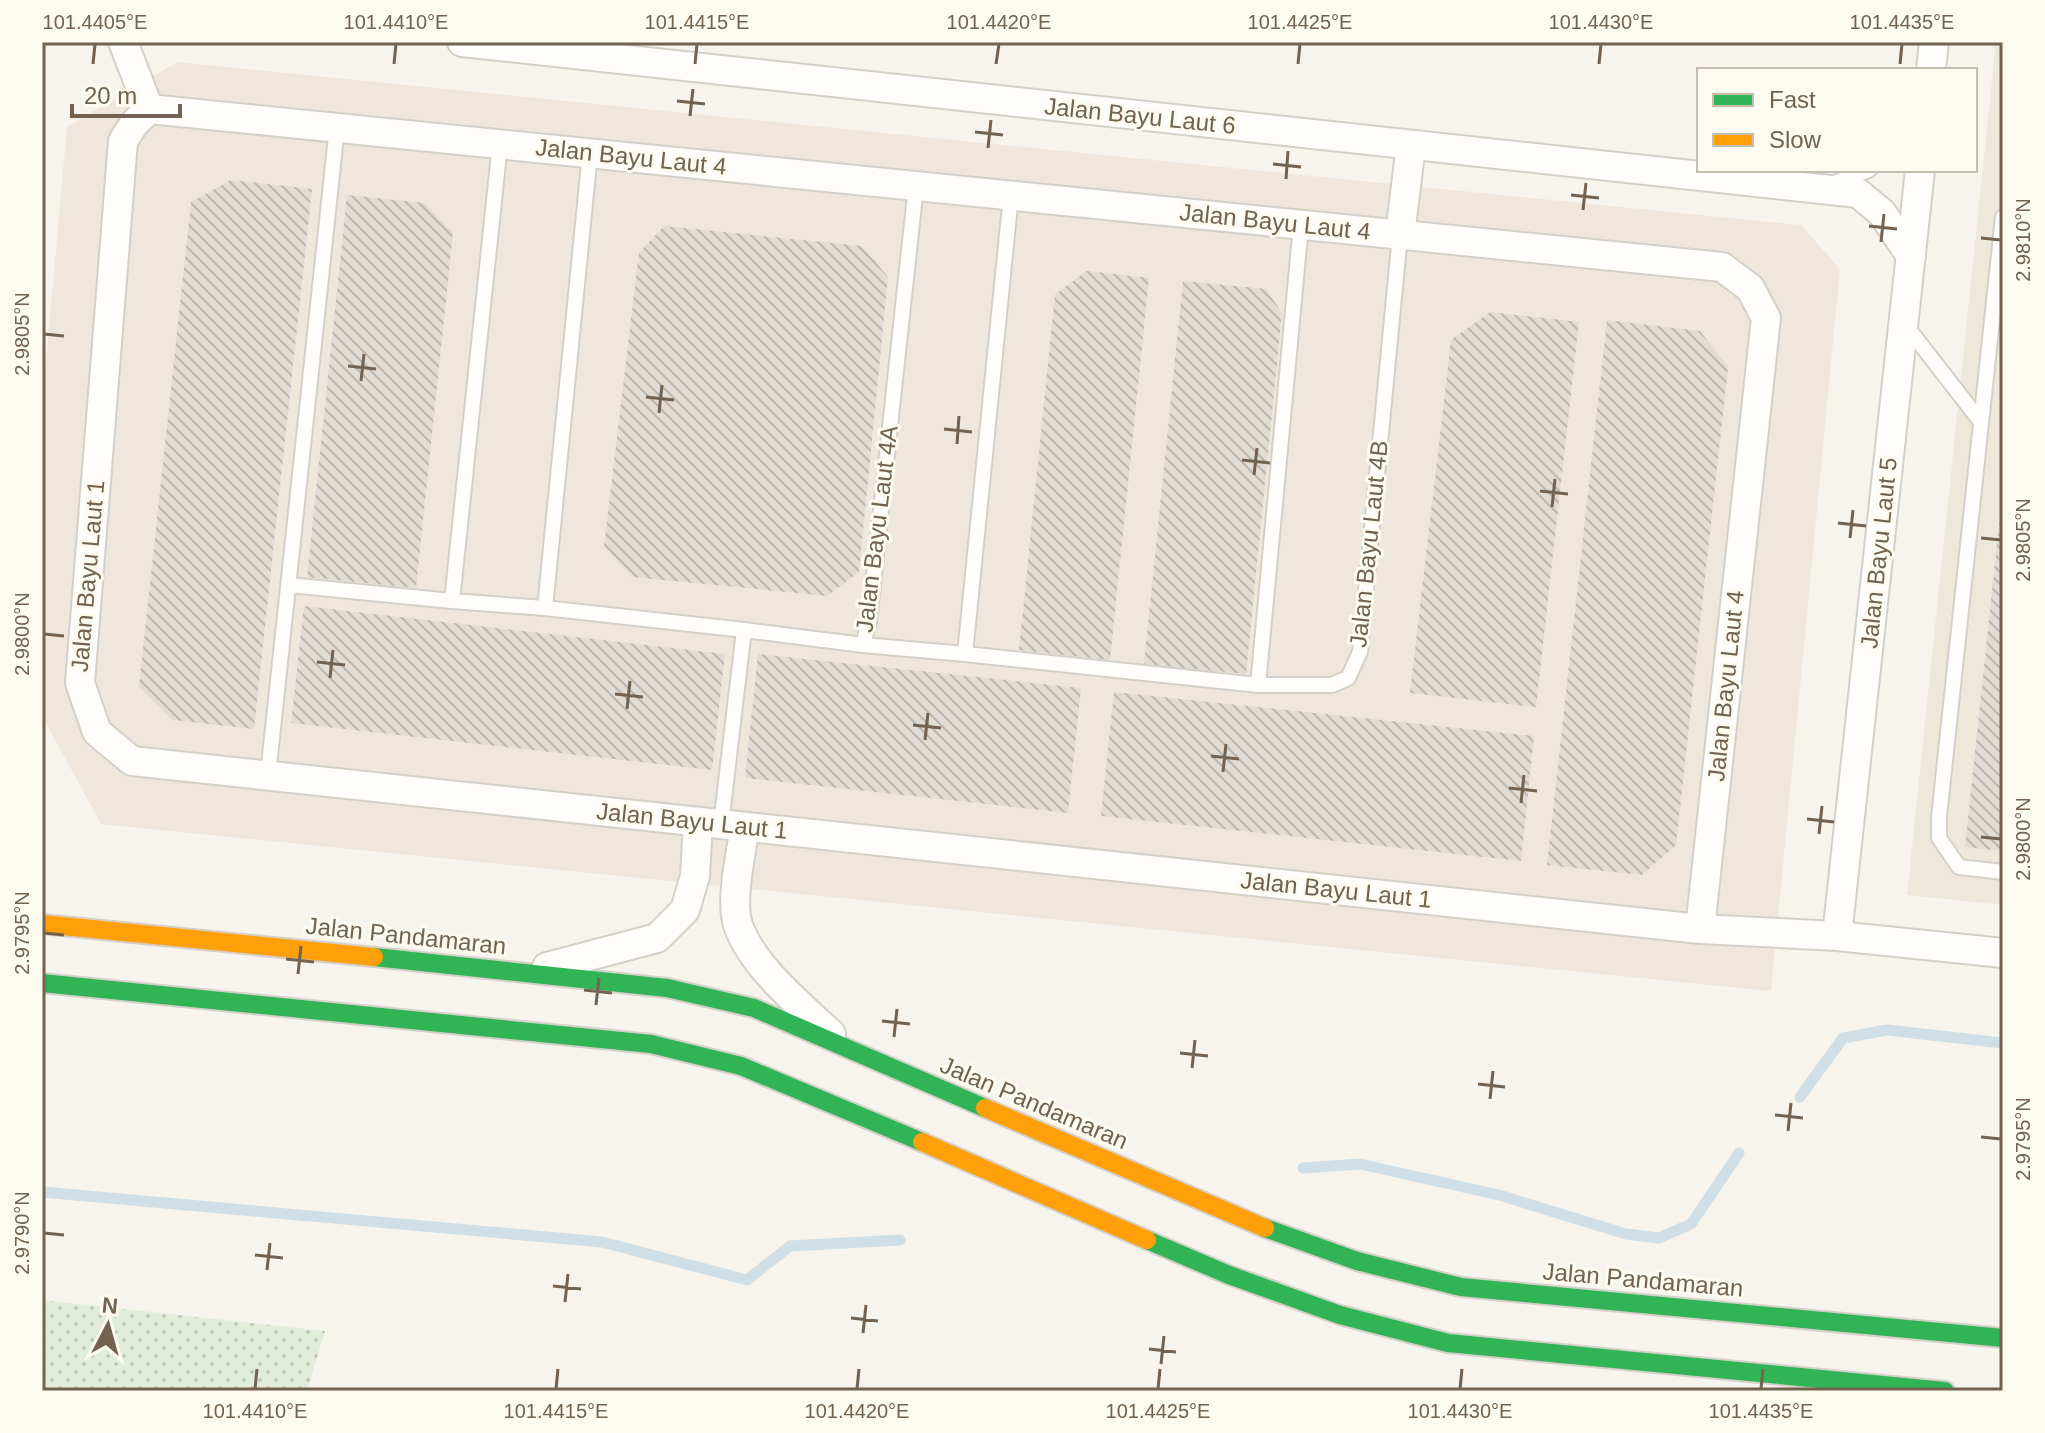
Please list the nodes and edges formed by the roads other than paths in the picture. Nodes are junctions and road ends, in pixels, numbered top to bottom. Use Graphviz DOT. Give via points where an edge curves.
graph roads {
  1 [pos="123,42"];
  2 [pos="462,42"];
  3 [pos="1934,42"];
  4 [pos="1931,68"];
  5 [pos="149,109"];
  6 [pos="337,127"];
  7 [pos="500,144"];
  8 [pos="1411,145"];
  9 [pos="590,153"];
  10 [pos="1863,172"];
  11 [pos="1920,172"];
  12 [pos="916,186"];
  13 [pos="1818,188"];
  14 [pos="1011,195"];
  15 [pos="2003,217"];
  16 [pos="1301,225"];
  17 [pos="1400,235"];
  18 [pos="1911,256"];
  19 [pos="1904,323"];
  20 [pos="1981,422"];
  21 [pos="289,585"];
  22 [pos="452,601"];
  23 [pos="545,608"];
  24 [pos="744,630"];
  25 [pos="863,645"];
  26 [pos="965,654"];
  27 [pos="1258,685"];
  28 [pos="268,775"];
  29 [pos="721,824"];
  30 [pos="2003,872"];
  31 [pos="42,924"];
  32 [pos="1700,929"];
  33 [pos="1837,936"];
  34 [pos="2003,953"];
  35 [pos="531,972"];
  36 [pos="42,983"];
  37 [pos="844,1047"];
  38 [pos="2003,1338"];
  39 [pos="1945,1391"];
  1 -- 5 [label="street"];
  2 -- 8 [label="street, Jalan Bayu Laut 6"];
  3 -- 4 [label="street"];
  5 -- 6 [label="street, Jalan Bayu Laut 4"];
  5 -- 28 [label="street, Jalan Bayu Laut 1" via="123,141 80,683 97,732 132,761"];
  6 -- 7 [label="street, Jalan Bayu Laut 4"];
  6 -- 21 [label="lane"];
  7 -- 9 [label="street, Jalan Bayu Laut 4"];
  7 -- 22 [label="lane"];
  8 -- 13 [label="street, Jalan Bayu Laut 6"];
  8 -- 17 [label="street, Jalan Bayu Laut 4B"];
  9 -- 12 [label="street, Jalan Bayu Laut 4"];
  9 -- 23 [label="lane"];
  10 -- 13 [label="lane, Jalan Bayu Laut 6"];
  11 -- 18 [label="street, Jalan Bayu Laut 5"];
  12 -- 14 [label="street, Jalan Bayu Laut 4"];
  12 -- 25 [label="lane, Jalan Bayu Laut 4A"];
  13 -- 18 [label="street, Jalan Bayu Laut 6" via="1858,193 1882,213"];
  14 -- 16 [label="street, Jalan Bayu Laut 4"];
  14 -- 26 [label="lane"];
  15 -- 20 [label="lane"];
  16 -- 17 [label="street, Jalan Bayu Laut 4"];
  16 -- 27 [label="lane"];
  17 -- 27 [label="lane, Jalan Bayu Laut 4B" via="1360,652 1348,678 1332,685"];
  17 -- 32 [label="street, Jalan Bayu Laut 4" via="1722,267 1750,288 1766,318"];
  18 -- 19 [label="street, Jalan Bayu Laut 5"];
  19 -- 20 [label="lane"];
  19 -- 33 [label="street, Jalan Bayu Laut 5"];
  20 -- 30 [label="lane" via="1939,838 1959,867"];
  21 -- 22 [label="lane"];
  21 -- 28 [label="lane"];
  22 -- 23 [label="lane"];
  23 -- 24 [label="lane"];
  24 -- 25 [label="lane"];
  24 -- 29 [label="lane"];
  25 -- 26 [label="lane, Jalan Bayu Laut 4A"];
  26 -- 27 [label="lane, Jalan Bayu Laut 4B"];
  28 -- 29 [label="street, Jalan Bayu Laut 1"];
  29 -- 32 [label="street, Jalan Bayu Laut 1"];
  29 -- 35 [label="street" via="685,910 657,938"];
  29 -- 37 [label="street" via="737,875 737,924 769,975"];
  31 -- 35 [label="main road, Jalan Pandamaran"];
  32 -- 33 [label="street, Jalan Bayu Laut 1"];
  33 -- 34 [label="street, Jalan Bayu Laut 1"];
  35 -- 37 [label="main road, Jalan Pandamaran" via="667,988 754,1008"];
  36 -- 39 [label="main road" via="651,1044 741,1066 1229,1275 1340,1315 1448,1343"];
  37 -- 38 [label="main road, Jalan Pandamaran" via="1253,1224 1357,1261 1461,1287"];
}
